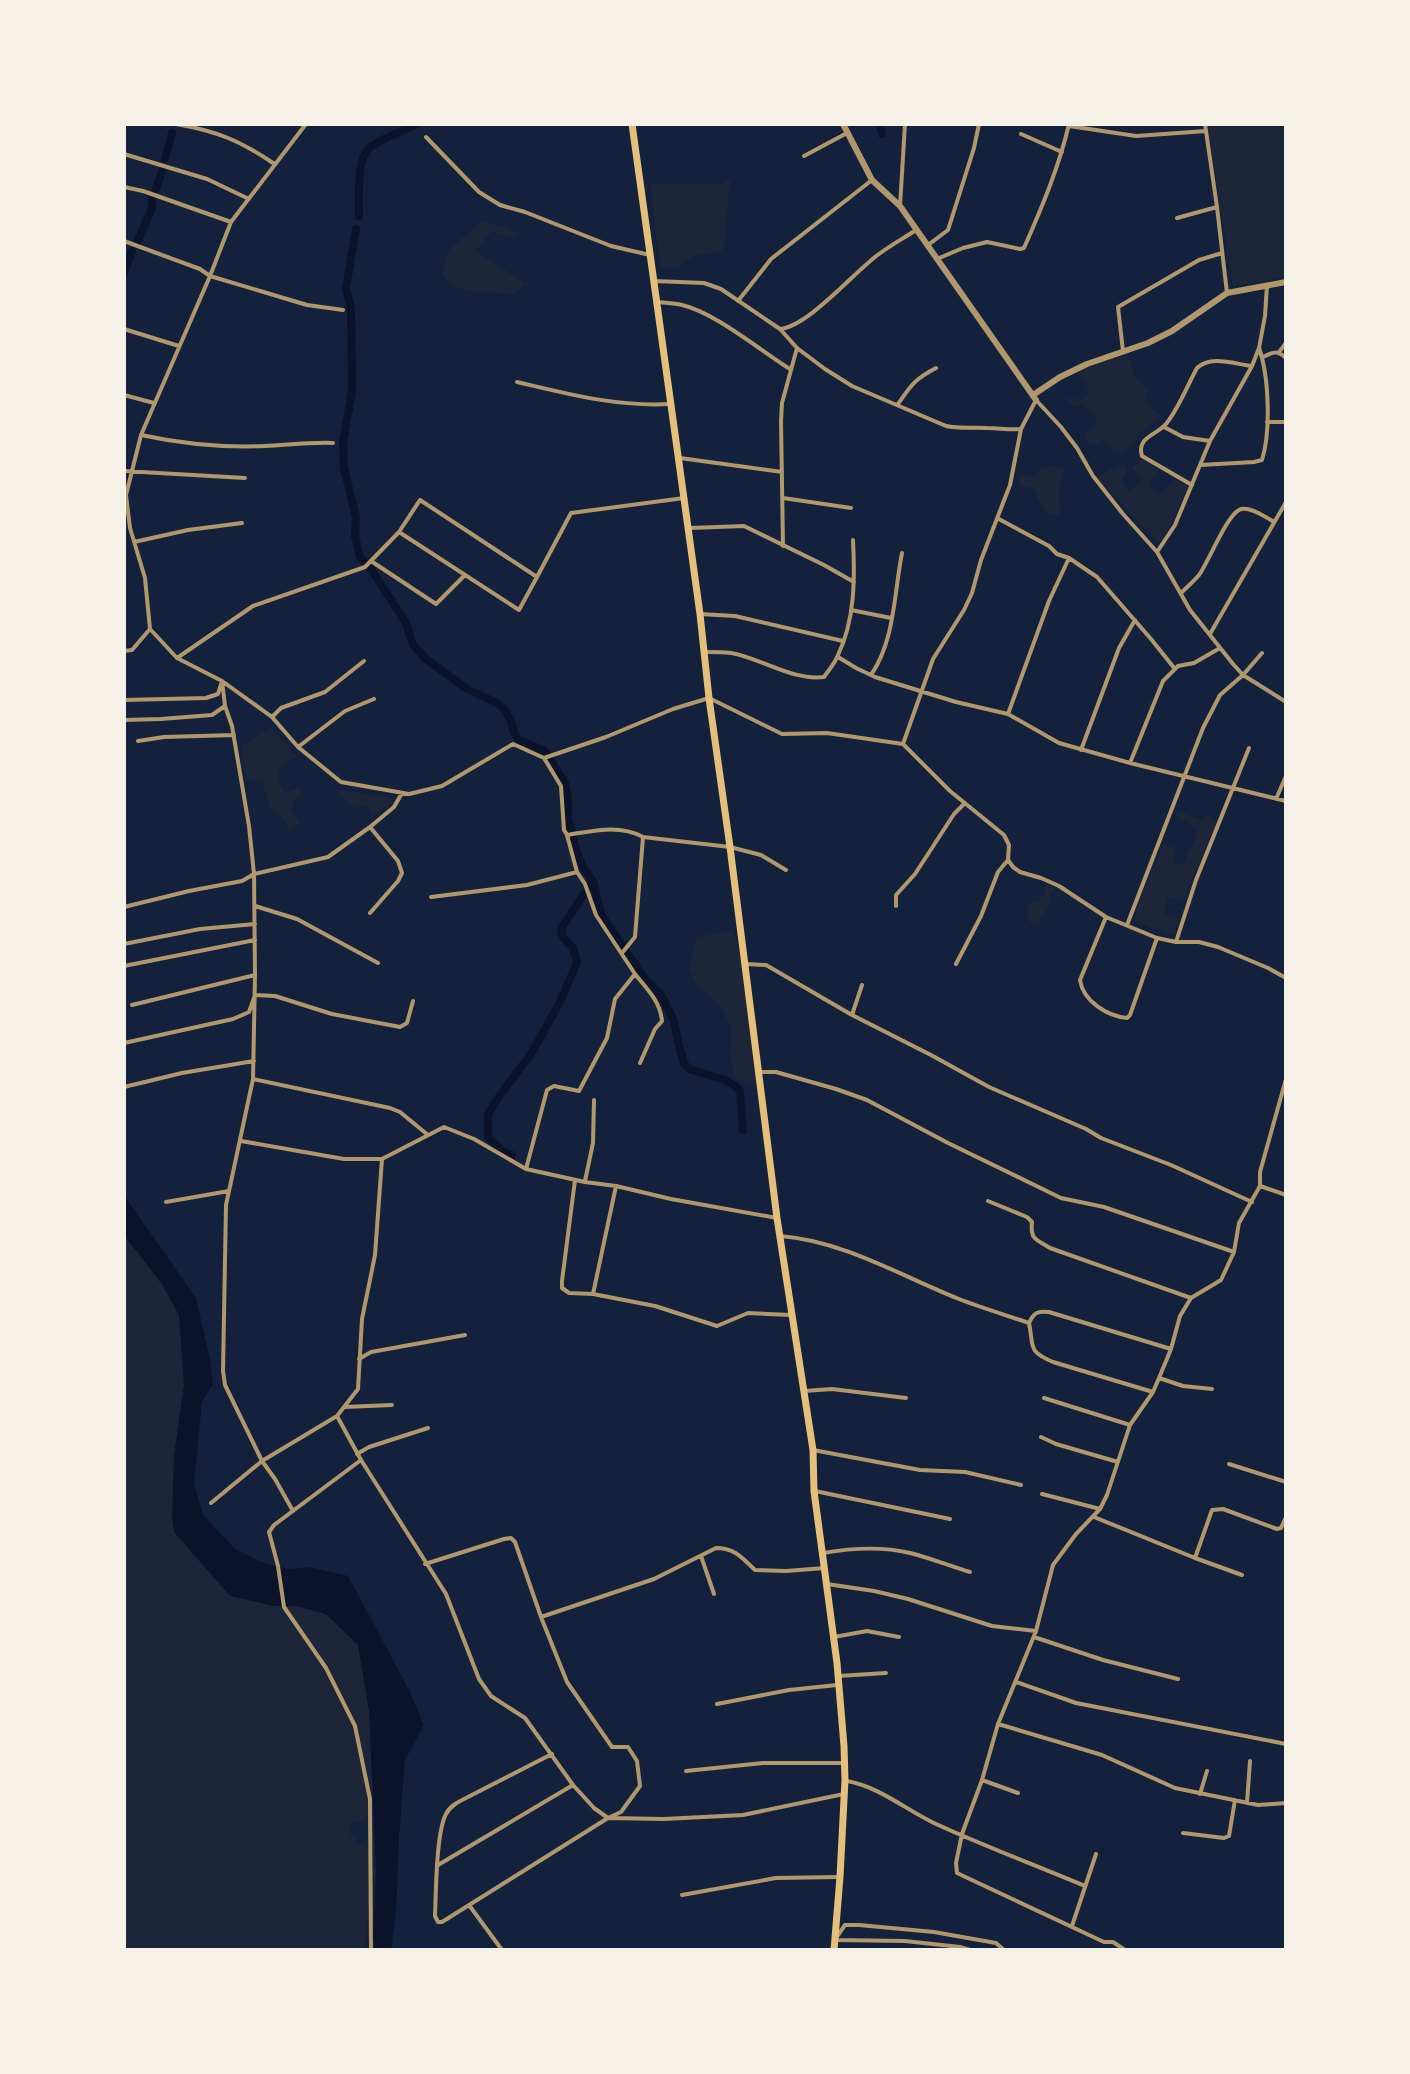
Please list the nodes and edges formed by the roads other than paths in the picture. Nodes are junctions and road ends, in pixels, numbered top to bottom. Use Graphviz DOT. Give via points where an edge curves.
graph roads {
  1 [pos="176,124"];
  2 [pos="306,124"];
  3 [pos="632,124"];
  4 [pos="843,124"];
  5 [pos="905,124"];
  6 [pos="979,124"];
  7 [pos="1205,124"];
  8 [pos="1069,125"];
  9 [pos="1206,131"];
  10 [pos="847,133"];
  11 [pos="1021,134"];
  12 [pos="426,137"];
  13 [pos="1062,152"];
  14 [pos="124,154"];
  15 [pos="804,156"];
  16 [pos="274,164"];
  17 [pos="872,180"];
  18 [pos="124,187"];
  19 [pos="249,199"];
  20 [pos="900,206"];
  21 [pos="1217,207"];
  22 [pos="1177,218"];
  23 [pos="231,222"];
  24 [pos="917,229"];
  25 [pos="124,241"];
  26 [pos="928,245"];
  27 [pos="1222,253"];
  28 [pos="650,255"];
  29 [pos="937,259"];
  30 [pos="210,276"];
  31 [pos="654,281"];
  32 [pos="1286,282"];
  33 [pos="1267,285"];
  34 [pos="1227,293"];
  35 [pos="738,301"];
  36 [pos="657,302"];
  37 [pos="343,310"];
  38 [pos="124,329"];
  39 [pos="780,329"];
  40 [pos="1286,343"];
  41 [pos="179,346"];
  42 [pos="797,348"];
  43 [pos="1259,348"];
  44 [pos="1123,352"];
  45 [pos="1279,352"];
  46 [pos="1263,357"];
  47 [pos="1286,358"];
  48 [pos="1252,366"];
  49 [pos="936,368"];
  50 [pos="790,369"];
  51 [pos="517,382"];
  52 [pos="124,395"];
  53 [pos="1034,398"];
  54 [pos="154,403"];
  55 [pos="670,404"];
  56 [pos="898,404"];
  57 [pos="1267,422"];
  58 [pos="1286,422"];
  59 [pos="1164,427"];
  60 [pos="1021,429"];
  61 [pos="141,435"];
  62 [pos="1210,441"];
  63 [pos="333,443"];
  64 [pos="678,458"];
  65 [pos="1200,465"];
  66 [pos="124,471"];
  67 [pos="133,472"];
  68 [pos="782,472"];
  69 [pos="245,478"];
  70 [pos="1192,485"];
  71 [pos="684,498"];
  72 [pos="783,498"];
  73 [pos="1286,502"];
  74 [pos="851,508"];
  75 [pos="997,518"];
  76 [pos="1274,522"];
  77 [pos="242,523"];
  78 [pos="688,528"];
  79 [pos="399,532"];
  80 [pos="853,540"];
  81 [pos="134,542"];
  82 [pos="783,546"];
  83 [pos="1157,552"];
  84 [pos="902,553"];
  85 [pos="1069,558"];
  86 [pos="370,561"];
  87 [pos="465,575"];
  88 [pos="537,577"];
  89 [pos="854,582"];
  90 [pos="1181,593"];
  91 [pos="851,610"];
  92 [pos="700,614"];
  93 [pos="891,618"];
  94 [pos="1135,620"];
  95 [pos="150,629"];
  96 [pos="1210,634"];
  97 [pos="843,641"];
  98 [pos="1220,648"];
  99 [pos="124,651"];
  100 [pos="704,652"];
  101 [pos="1262,653"];
  102 [pos="838,657"];
  103 [pos="177,658"];
  104 [pos="364,661"];
  105 [pos="1175,669"];
  106 [pos="871,675"];
  107 [pos="1243,675"];
  108 [pos="222,681"];
  109 [pos="921,692"];
  110 [pos="709,698"];
  111 [pos="374,699"];
  112 [pos="124,700"];
  113 [pos="1286,702"];
  114 [pos="225,706"];
  115 [pos="1008,714"];
  116 [pos="272,717"];
  117 [pos="124,720"];
  118 [pos="234,735"];
  119 [pos="138,741"];
  120 [pos="903,744"];
  121 [pos="298,747"];
  122 [pos="1249,748"];
  123 [pos="1081,750"];
  124 [pos="544,758"];
  125 [pos="1130,763"];
  126 [pos="1186,775"];
  127 [pos="1286,776"];
  128 [pos="1234,788"];
  129 [pos="402,793"];
  130 [pos="1276,799"];
  131 [pos="1286,801"];
  132 [pos="965,803"];
  133 [pos="370,827"];
  134 [pos="568,835"];
  135 [pos="643,837"];
  136 [pos="730,847"];
  137 [pos="1008,860"];
  138 [pos="786,870"];
  139 [pos="577,872"];
  140 [pos="254,874"];
  141 [pos="431,897"];
  142 [pos="255,906"];
  143 [pos="896,906"];
  144 [pos="124,907"];
  145 [pos="370,913"];
  146 [pos="1106,917"];
  147 [pos="255,924"];
  148 [pos="1127,925"];
  149 [pos="1157,938"];
  150 [pos="255,940"];
  151 [pos="1176,942"];
  152 [pos="124,944"];
  153 [pos="621,953"];
  154 [pos="378,963"];
  155 [pos="744,964"];
  156 [pos="956,964"];
  157 [pos="124,966"];
  158 [pos="635,974"];
  159 [pos="255,975"];
  160 [pos="1286,978"];
  161 [pos="862,985"];
  162 [pos="255,995"];
  163 [pos="413,1001"];
  164 [pos="132,1005"];
  165 [pos="852,1015"];
  166 [pos="124,1043"];
  167 [pos="254,1061"];
  168 [pos="640,1063"];
  169 [pos="758,1072"];
  170 [pos="253,1079"];
  171 [pos="1286,1079"];
  172 [pos="124,1087"];
  173 [pos="594,1100"];
  174 [pos="428,1135"];
  175 [pos="241,1141"];
  176 [pos="382,1159"];
  177 [pos="526,1169"];
  178 [pos="575,1180"];
  179 [pos="585,1182"];
  180 [pos="616,1186"];
  181 [pos="1260,1186"];
  182 [pos="229,1191"];
  183 [pos="1286,1195"];
  184 [pos="988,1201"];
  185 [pos="166,1202"];
  186 [pos="1252,1202"];
  187 [pos="777,1218"];
  188 [pos="780,1236"];
  189 [pos="1234,1252"];
  190 [pos="593,1294"];
  191 [pos="1191,1298"];
  192 [pos="791,1315"];
  193 [pos="1029,1323"];
  194 [pos="465,1335"];
  195 [pos="1171,1349"];
  196 [pos="359,1359"];
  197 [pos="1159,1378"];
  198 [pos="1212,1389"];
  199 [pos="804,1391"];
  200 [pos="1153,1392"];
  201 [pos="906,1398"];
  202 [pos="1044,1398"];
  203 [pos="392,1405"];
  204 [pos="344,1407"];
  205 [pos="337,1416"];
  206 [pos="1130,1425"];
  207 [pos="428,1428"];
  208 [pos="1041,1437"];
  209 [pos="813,1450"];
  210 [pos="357,1454"];
  211 [pos="361,1460"];
  212 [pos="262,1461"];
  213 [pos="1118,1462"];
  214 [pos="1229,1464"];
  215 [pos="1286,1482"];
  216 [pos="1021,1485"];
  217 [pos="814,1491"];
  218 [pos="1042,1494"];
  219 [pos="211,1503"];
  220 [pos="1100,1509"];
  221 [pos="293,1511"];
  222 [pos="1094,1517"];
  223 [pos="1286,1517"];
  224 [pos="950,1519"];
  225 [pos="823,1553"];
  226 [pos="701,1556"];
  227 [pos="1195,1558"];
  228 [pos="425,1564"];
  229 [pos="825,1568"];
  230 [pos="970,1572"];
  231 [pos="1242,1575"];
  232 [pos="827,1584"];
  233 [pos="714,1594"];
  234 [pos="541,1617"];
  235 [pos="1035,1634"];
  236 [pos="834,1637"];
  237 [pos="899,1637"];
  238 [pos="886,1673"];
  239 [pos="1178,1679"];
  240 [pos="838,1680"];
  241 [pos="1016,1682"];
  242 [pos="717,1704"];
  243 [pos="998,1724"];
  244 [pos="1286,1744"];
  245 [pos="552,1754"];
  246 [pos="1250,1761"];
  247 [pos="844,1763"];
  248 [pos="686,1771"];
  249 [pos="1207,1771"];
  250 [pos="845,1780"];
  251 [pos="982,1780"];
  252 [pos="573,1785"];
  253 [pos="1018,1793"];
  254 [pos="844,1794"];
  255 [pos="1200,1794"];
  256 [pos="1235,1800"];
  257 [pos="1247,1803"];
  258 [pos="1286,1803"];
  259 [pos="608,1818"];
  260 [pos="1183,1833"];
  261 [pos="962,1834"];
  262 [pos="1096,1854"];
  263 [pos="438,1865"];
  264 [pos="840,1877"];
  265 [pos="1085,1886"];
  266 [pos="682,1895"];
  267 [pos="469,1905"];
  268 [pos="1072,1926"];
  269 [pos="835,1940"];
  270 [pos="371,1950"];
  271 [pos="502,1950"];
  272 [pos="834,1950"];
  273 [pos="970,1950"];
  274 [pos="1004,1950"];
  275 [pos="1125,1950"];
  1 -- 16 [label="street" via="244,144"];
  2 -- 16 [label="street"];
  3 -- 28 [label="highway"];
  4 -- 10 [label="street"];
  5 -- 20 [label="street"];
  6 -- 26 [label="street" via="948,230"];
  7 -- 9 [label="street"];
  8 -- 9 [label="street" via="1136,136"];
  8 -- 13 [label="street"];
  9 -- 21 [label="street"];
  10 -- 15 [label="street"];
  10 -- 17 [label="street"];
  11 -- 13 [label="street"];
  12 -- 28 [label="street" via="479,192 500,205"];
  13 -- 29 [label="street" via="1024,248 987,242"];
  14 -- 19 [label="street" via="207,179"];
  16 -- 19 [label="street"];
  17 -- 20 [label="street"];
  17 -- 35 [label="street" via="771,259"];
  18 -- 23 [label="street"];
  19 -- 23 [label="street"];
  20 -- 24 [label="street"];
  21 -- 22 [label="street"];
  21 -- 27 [label="street"];
  23 -- 30 [label="street"];
  24 -- 26 [label="street"];
  24 -- 39 [label="street" via="804,319"];
  25 -- 30 [label="street"];
  26 -- 29 [label="street"];
  27 -- 34 [label="street"];
  27 -- 44 [label="street" via="1199,260 1118,307"];
  28 -- 31 [label="highway"];
  29 -- 53 [label="street"];
  30 -- 37 [label="street" via="307,305"];
  30 -- 41 [label="street"];
  31 -- 35 [label="street" via="704,283"];
  31 -- 36 [label="highway"];
  32 -- 33 [label="street"];
  33 -- 34 [label="street"];
  33 -- 43 [label="street"];
  34 -- 44 [label="street" via="1172,331"];
  35 -- 39 [label="street"];
  36 -- 50 [label="street" via="684,305 710,318"];
  36 -- 55 [label="highway"];
  38 -- 41 [label="street"];
  39 -- 42 [label="street"];
  40 -- 45 [label="street"];
  41 -- 54 [label="street"];
  42 -- 50 [label="street"];
  42 -- 56 [label="street" via="852,386"];
  43 -- 46 [label="street"];
  43 -- 48 [label="street"];
  44 -- 53 [label="street" via="1060,377"];
  45 -- 46 [label="street"];
  45 -- 47 [label="street"];
  46 -- 57 [label="street"];
  48 -- 59 [label="street" via="1204,362"];
  48 -- 62 [label="street"];
  49 -- 56 [label="street" via="919,377"];
  50 -- 68 [label="street" via="782,403"];
  51 -- 55 [label="street" via="599,401"];
  52 -- 54 [label="street"];
  53 -- 60 [label="street"];
  53 -- 83 [label="street"];
  54 -- 61 [label="street"];
  55 -- 64 [label="highway"];
  56 -- 60 [label="street" via="959,429"];
  57 -- 58 [label="street"];
  57 -- 65 [label="street" via="1262,460"];
  59 -- 62 [label="street" via="1183,437"];
  59 -- 70 [label="street" via="1141,444 1142,456"];
  60 -- 75 [label="street"];
  61 -- 63 [label="street" via="196,445"];
  61 -- 67 [label="street"];
  62 -- 65 [label="street"];
  64 -- 68 [label="street"];
  64 -- 71 [label="highway"];
  65 -- 70 [label="street"];
  66 -- 67 [label="street"];
  67 -- 69 [label="street"];
  67 -- 81 [label="street" via="126,495"];
  68 -- 72 [label="street"];
  70 -- 83 [label="street"];
  71 -- 78 [label="highway"];
  71 -- 88 [label="street" via="571,513"];
  72 -- 74 [label="street"];
  72 -- 82 [label="street"];
  73 -- 76 [label="street"];
  75 -- 85 [label="street"];
  75 -- 109 [label="street" via="972,593 933,659"];
  76 -- 90 [label="street" via="1239,509"];
  76 -- 96 [label="street"];
  77 -- 81 [label="street"];
  78 -- 82 [label="street" via="744,526"];
  78 -- 92 [label="highway"];
  79 -- 86 [label="street"];
  79 -- 87 [label="street"];
  79 -- 88 [label="street" via="420,500"];
  80 -- 89 [label="street"];
  81 -- 95 [label="street" via="145,578"];
  82 -- 89 [label="street"];
  83 -- 90 [label="street"];
  84 -- 93 [label="street"];
  85 -- 94 [label="street" via="1097,577"];
  85 -- 115 [label="street"];
  86 -- 87 [label="street" via="436,604"];
  86 -- 103 [label="street" via="253,606"];
  87 -- 88 [label="street" via="519,610"];
  89 -- 91 [label="street"];
  90 -- 96 [label="street"];
  91 -- 93 [label="street"];
  91 -- 97 [label="street"];
  92 -- 97 [label="street" via="735,616"];
  92 -- 100 [label="highway"];
  93 -- 106 [label="street"];
  94 -- 105 [label="street"];
  94 -- 123 [label="street" via="1119,648"];
  95 -- 99 [label="street" via="132,650"];
  95 -- 103 [label="street"];
  96 -- 98 [label="street"];
  97 -- 102 [label="street"];
  98 -- 105 [label="street"];
  98 -- 107 [label="street"];
  100 -- 102 [label="street" via="732,653 814,678 824,677"];
  100 -- 110 [label="highway"];
  101 -- 107 [label="street"];
  102 -- 106 [label="street"];
  103 -- 108 [label="street"];
  104 -- 116 [label="street" via="325,692 281,708"];
  105 -- 125 [label="street" via="1163,681"];
  106 -- 109 [label="street"];
  107 -- 113 [label="street"];
  107 -- 126 [label="street" via="1220,695"];
  108 -- 112 [label="street" via="218,694 206,698"];
  108 -- 114 [label="street"];
  108 -- 116 [label="street"];
  109 -- 115 [label="street"];
  109 -- 120 [label="street"];
  110 -- 120 [label="street" via="782,734 827,733"];
  110 -- 124 [label="street"];
  110 -- 136 [label="highway"];
  111 -- 121 [label="street" via="345,711"];
  114 -- 117 [label="street" via="212,715"];
  114 -- 118 [label="street"];
  115 -- 123 [label="street"];
  116 -- 121 [label="street"];
  118 -- 119 [label="street"];
  118 -- 140 [label="street"];
  120 -- 132 [label="street"];
  121 -- 129 [label="street" via="341,782"];
  122 -- 128 [label="street"];
  123 -- 125 [label="street"];
  124 -- 129 [label="street" via="513,744 442,786"];
  124 -- 134 [label="street" via="561,786"];
  125 -- 126 [label="street"];
  126 -- 128 [label="street"];
  126 -- 148 [label="street"];
  127 -- 130 [label="street"];
  128 -- 130 [label="street"];
  128 -- 151 [label="street"];
  129 -- 133 [label="street"];
  130 -- 131 [label="street"];
  132 -- 137 [label="street" via="1004,835"];
  132 -- 143 [label="street" via="896,895"];
  133 -- 140 [label="street" via="328,857"];
  133 -- 145 [label="street" via="402,873"];
  134 -- 135 [label="street" via="613,829"];
  134 -- 139 [label="street"];
  135 -- 136 [label="street"];
  135 -- 153 [label="street" via="635,937"];
  136 -- 138 [label="street" via="761,855"];
  136 -- 155 [label="highway"];
  137 -- 146 [label="street" via="1020,872 1059,886"];
  137 -- 156 [label="street"];
  139 -- 141 [label="street" via="527,885"];
  139 -- 153 [label="street"];
  140 -- 142 [label="street"];
  140 -- 144 [label="street"];
  142 -- 147 [label="street"];
  142 -- 154 [label="street" via="297,919"];
  146 -- 148 [label="street"];
  146 -- 149 [label="street" via="1080,980 1081,991 1116,1017 1130,1015"];
  147 -- 150 [label="street"];
  147 -- 152 [label="street"];
  148 -- 149 [label="street"];
  149 -- 151 [label="street"];
  150 -- 157 [label="street"];
  150 -- 159 [label="street"];
  151 -- 160 [label="street" via="1218,947"];
  153 -- 158 [label="street"];
  155 -- 165 [label="street" via="766,965"];
  155 -- 169 [label="highway"];
  158 -- 168 [label="street" via="661,1010 662,1021"];
  158 -- 177 [label="street" via="615,999 607,1038 579,1091 554,1086 547,1090"];
  159 -- 162 [label="street"];
  159 -- 164 [label="street"];
  161 -- 165 [label="street"];
  162 -- 163 [label="street" via="400,1027 407,1023"];
  162 -- 166 [label="street" via="249,1012 233,1019"];
  162 -- 167 [label="street"];
  165 -- 186 [label="street" via="989,1087"];
  167 -- 170 [label="street"];
  167 -- 172 [label="street"];
  169 -- 187 [label="highway"];
  169 -- 189 [label="street" via="776,1072 867,1100 1061,1198 1104,1207"];
  170 -- 174 [label="street" via="390,1108"];
  170 -- 175 [label="street"];
  171 -- 181 [label="street"];
  173 -- 179 [label="street"];
  174 -- 176 [label="street"];
  174 -- 177 [label="street" via="444,1127"];
  175 -- 176 [label="street" via="344,1159"];
  175 -- 182 [label="street"];
  176 -- 196 [label="street" via="375,1255"];
  177 -- 178 [label="street"];
  178 -- 179 [label="street"];
  178 -- 190 [label="street" via="562,1288"];
  179 -- 180 [label="street"];
  180 -- 187 [label="street"];
  180 -- 190 [label="street"];
  181 -- 183 [label="street"];
  181 -- 186 [label="street"];
  182 -- 185 [label="street"];
  182 -- 212 [label="street" via="223,1371"];
  184 -- 191 [label="street" via="1027,1217 1033,1238 1050,1248"];
  186 -- 189 [label="street" via="1239,1223"];
  187 -- 188 [label="highway"];
  188 -- 192 [label="highway"];
  188 -- 193 [label="street" via="833,1247"];
  189 -- 191 [label="street" via="1221,1280"];
  190 -- 192 [label="street" via="717,1326 748,1313"];
  191 -- 195 [label="street"];
  192 -- 199 [label="highway"];
  193 -- 195 [label="street" via="1033,1314 1049,1312"];
  193 -- 200 [label="street" via="1038,1356"];
  194 -- 196 [label="street" via="371,1352"];
  195 -- 197 [label="street"];
  196 -- 204 [label="street" via="358,1389"];
  197 -- 198 [label="street"];
  197 -- 200 [label="street"];
  199 -- 201 [label="street"];
  199 -- 209 [label="highway"];
  200 -- 206 [label="street"];
  202 -- 206 [label="street"];
  203 -- 204 [label="street"];
  204 -- 205 [label="street"];
  205 -- 210 [label="street"];
  205 -- 212 [label="street"];
  206 -- 213 [label="street"];
  207 -- 210 [label="street"];
  208 -- 213 [label="street"];
  209 -- 216 [label="street"];
  209 -- 217 [label="highway"];
  210 -- 211 [label="street"];
  211 -- 221 [label="street"];
  211 -- 228 [label="street"];
  212 -- 219 [label="street"];
  212 -- 221 [label="street"];
  213 -- 220 [label="street"];
  214 -- 215 [label="street"];
  217 -- 224 [label="street"];
  217 -- 225 [label="highway"];
  218 -- 220 [label="street"];
  220 -- 222 [label="street"];
  221 -- 270 [label="street" via="269,1532 284,1607 326,1668 355,1726 370,1799"];
  222 -- 227 [label="street"];
  222 -- 235 [label="street" via="1053,1565"];
  223 -- 227 [label="street" via="1277,1529 1223,1509 1212,1510"];
  225 -- 229 [label="highway"];
  225 -- 230 [label="street" via="888,1549"];
  226 -- 229 [label="street" via="726,1548 755,1570"];
  226 -- 233 [label="street"];
  226 -- 234 [label="street" via="654,1579"];
  227 -- 231 [label="street"];
  228 -- 234 [label="street" via="511,1538"];
  228 -- 245 [label="street" via="446,1594 479,1679 491,1696 525,1718"];
  229 -- 232 [label="highway"];
  232 -- 235 [label="street" via="908,1599"];
  232 -- 236 [label="highway"];
  234 -- 259 [label="street" via="567,1682 612,1747 628,1747 637,1761 640,1786 621,1812"];
  235 -- 239 [label="street" via="1103,1660"];
  235 -- 241 [label="street"];
  236 -- 237 [label="street" via="867,1631"];
  236 -- 240 [label="highway"];
  238 -- 240 [label="street"];
  240 -- 242 [label="street"];
  240 -- 247 [label="highway"];
  241 -- 243 [label="street"];
  241 -- 244 [label="street" via="1076,1703"];
  243 -- 251 [label="street"];
  243 -- 255 [label="street" via="1102,1755"];
  245 -- 252 [label="street"];
  245 -- 263 [label="street" via="452,1806 445,1815"];
  246 -- 257 [label="street"];
  247 -- 248 [label="street" via="763,1763"];
  247 -- 250 [label="highway"];
  249 -- 255 [label="street"];
  250 -- 254 [label="highway"];
  250 -- 261 [label="street"];
  251 -- 253 [label="street"];
  251 -- 261 [label="street"];
  252 -- 259 [label="street"];
  252 -- 263 [label="street"];
  254 -- 259 [label="street" via="743,1815"];
  254 -- 264 [label="highway"];
  255 -- 256 [label="street"];
  256 -- 257 [label="street"];
  256 -- 260 [label="street" via="1229,1836"];
  257 -- 258 [label="street"];
  259 -- 267 [label="street"];
  261 -- 265 [label="street"];
  261 -- 268 [label="street" via="957,1873"];
  262 -- 265 [label="street"];
  263 -- 267 [label="street" via="438,1922"];
  264 -- 266 [label="street" via="776,1878"];
  264 -- 269 [label="highway"];
  265 -- 268 [label="street"];
  267 -- 271 [label="street"];
  268 -- 275 [label="street"];
  269 -- 272 [label="highway"];
  269 -- 273 [label="street" via="905,1941"];
  269 -- 274 [label="street" via="845,1925 859,1925 934,1932 996,1943"];
}
